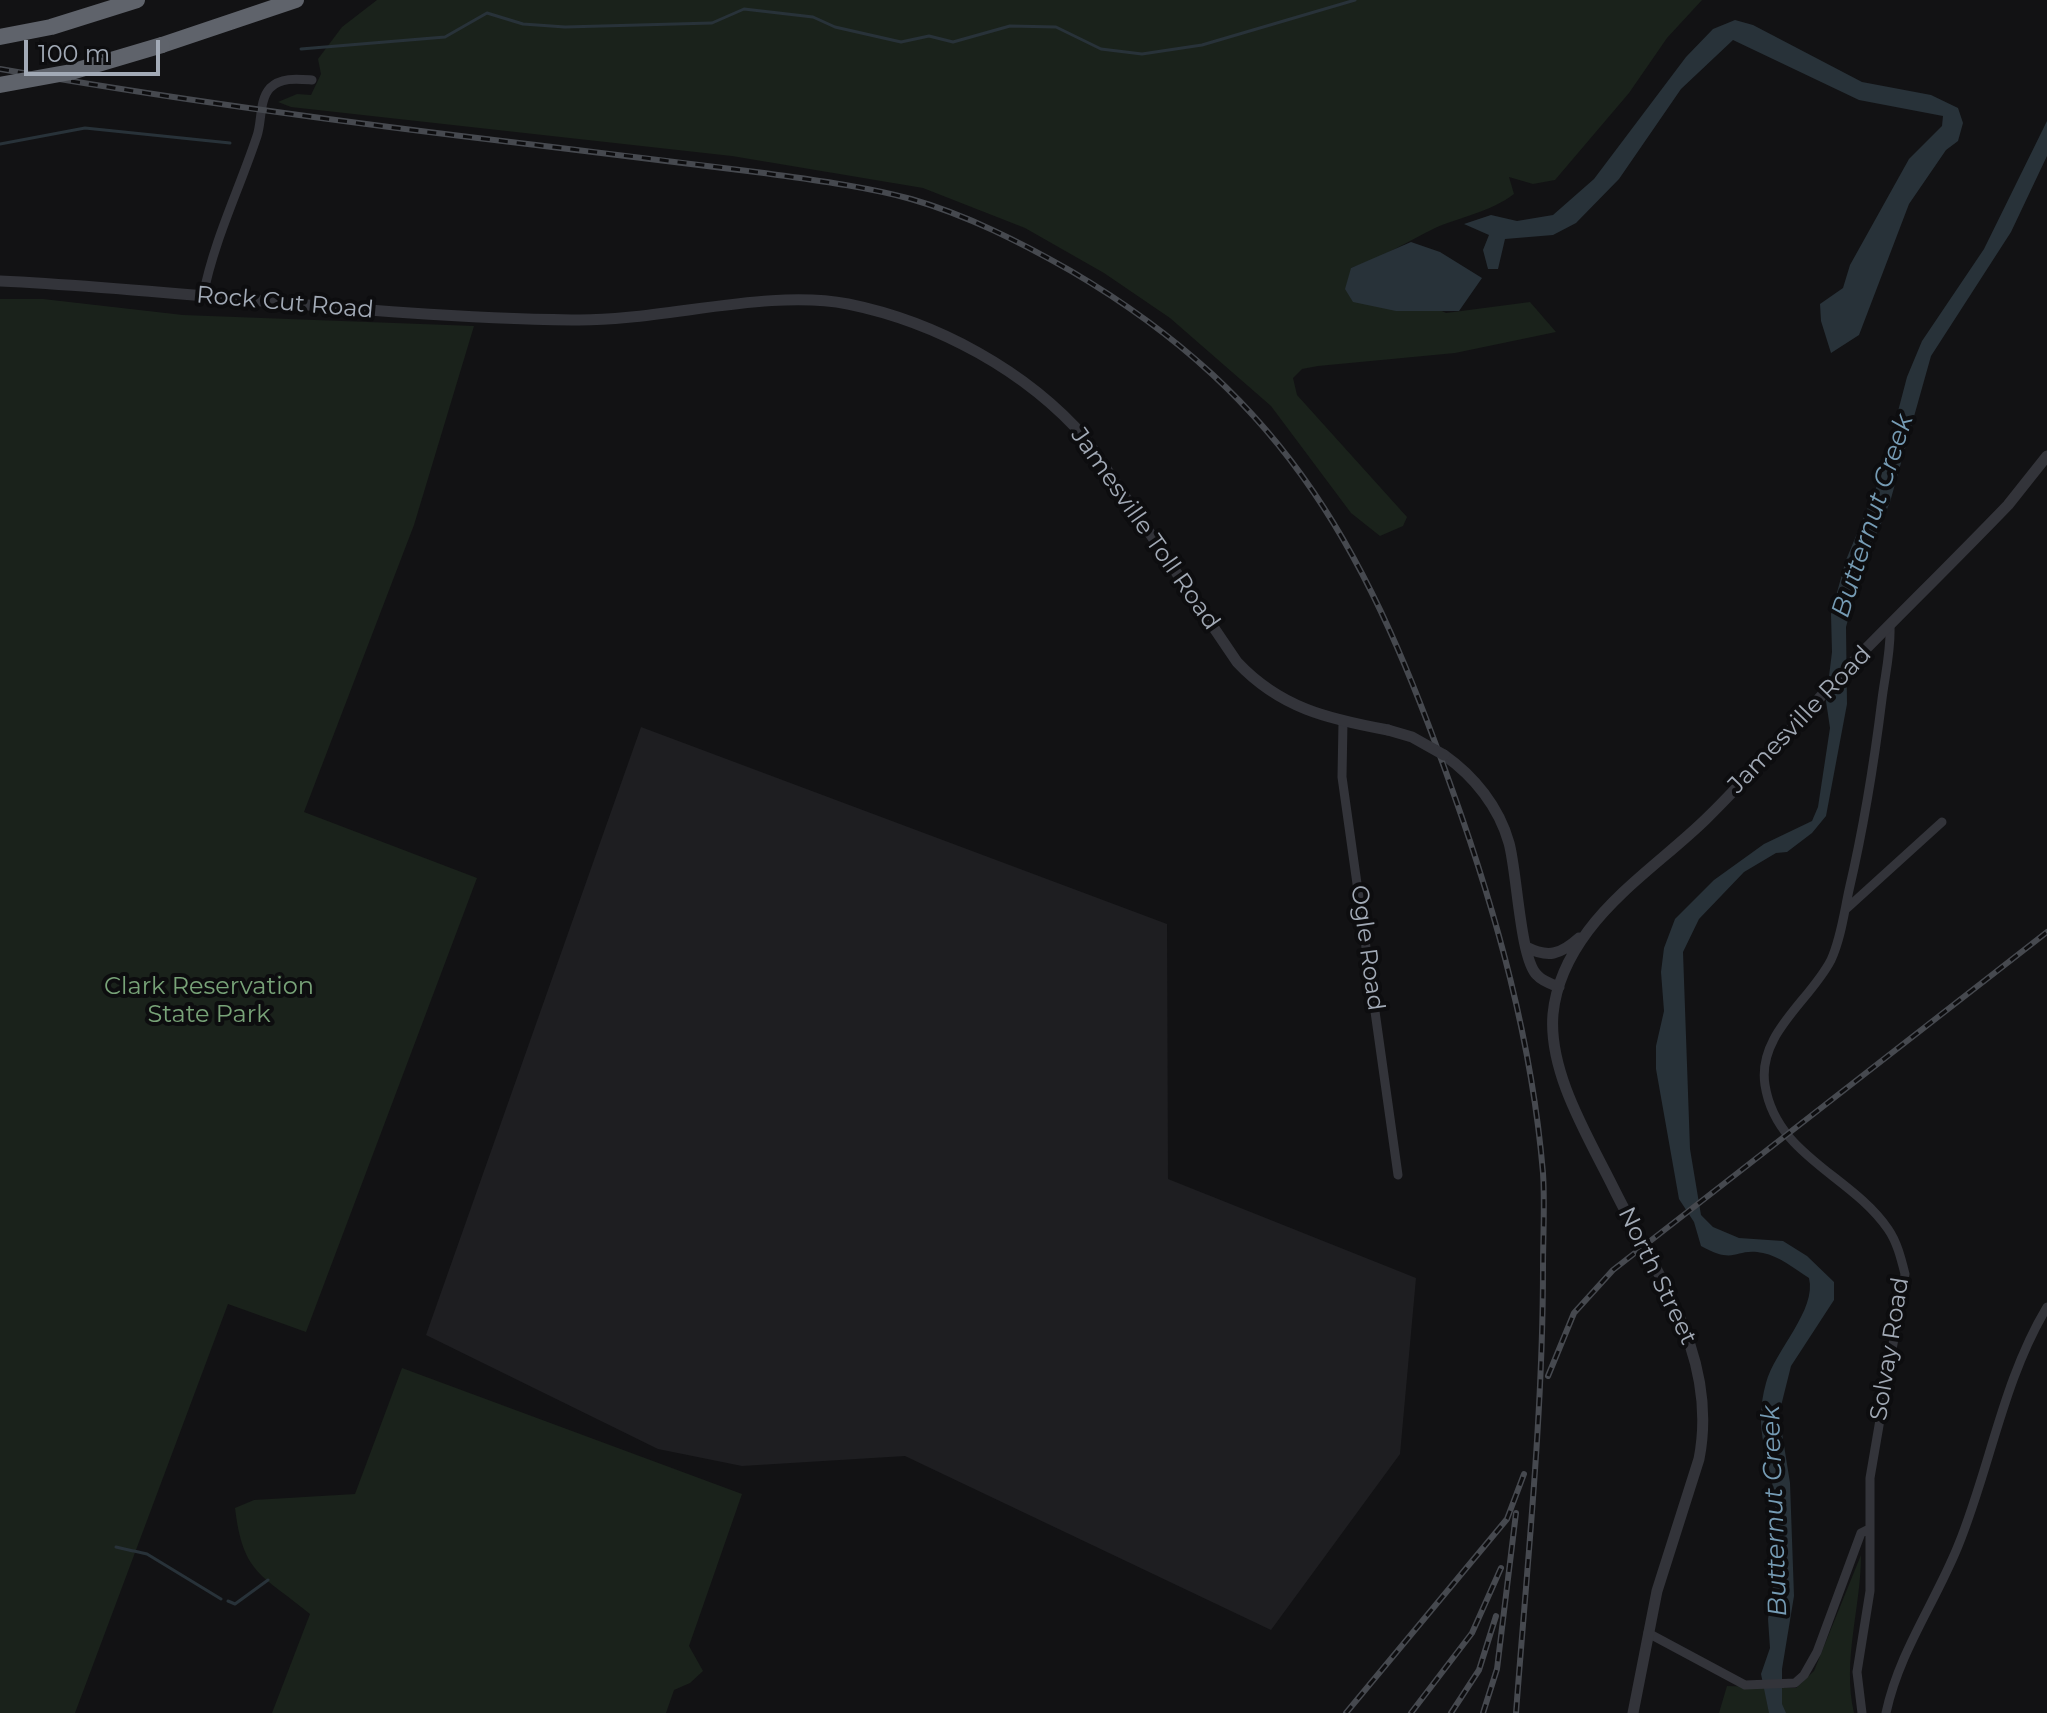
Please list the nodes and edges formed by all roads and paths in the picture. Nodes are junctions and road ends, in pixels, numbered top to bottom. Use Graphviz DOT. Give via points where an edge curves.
graph roads {
  1 [pos="137,0"];
  2 [pos="296,0"];
  3 [pos="0,37"];
  4 [pos="312,80"];
  5 [pos="0,85"];
  6 [pos="0,281"];
  7 [pos="203,296"];
  8 [pos="569,320"];
  9 [pos="2047,456"];
  10 [pos="1890,627"];
  11 [pos="1343,722"];
  12 [pos="1942,822"];
  13 [pos="1845,910"];
  14 [pos="1590,929"];
  15 [pos="1526,947"];
  16 [pos="1559,987"];
  17 [pos="1398,1175"];
  18 [pos="2047,1307"];
  19 [pos="1869,1529"];
  20 [pos="1648,1633"];
  21 [pos="1633,1713"];
  22 [pos="1862,1713"];
  23 [pos="1886,1713"];
  1 -- 3 [label="highway"];
  2 -- 5 [label="highway, bridge" via="71,72"];
  4 -- 7 [label="street" via="278,83 265,96 258,134 209,263"];
  6 -- 7 [label="street, Rock Cut Road"];
  7 -- 8 [label="street, Rock Cut Road"];
  8 -- 11 [label="street, Jamesville Toll Road" via="813,300 897,318 980,355 1027,382 1086,439 1255,681 1295,707"];
  9 -- 10 [label="street, Jamesville Road" via="2008,505"];
  10 -- 13 [label="street, Solvay Road" via="1866,815"];
  10 -- 14 [label="street, Jamesville Road" via="1707,818"];
  11 -- 15 [label="street, Jamesville Toll Road, bridge" via="1388,730 1435,748 1477,783 1509,843"];
  11 -- 17 [label="street, Ogle Road" via="1342,777"];
  12 -- 13 [label="street"];
  13 -- 19 [label="street, Solvay Road" via="1832,957 1818,983 1778,1031 1764,1069 1770,1107 1781,1128 1887,1228 1905,1274 1870,1478"];
  14 -- 15 [label="street" via="1557,953 1545,956"];
  14 -- 16 [label="street, Jamesville Road" via="1565,966"];
  15 -- 16 [label="street, Jamesville Toll Road" via="1537,976"];
  16 -- 20 [label="street, North Street" via="1553,1029 1562,1073 1681,1318 1703,1392 1699,1459 1666,1557"];
  18 -- 23 [label="street" via="2013,1378 1957,1549 1904,1652"];
  19 -- 20 [label="street, Solvay Road" via="1861,1533 1810,1665 1795,1683 1761,1686 1734,1680"];
  19 -- 22 [label="street, Solvay Road" via="1870,1591 1857,1672"];
  20 -- 21 [label="street, North Street"];
}
